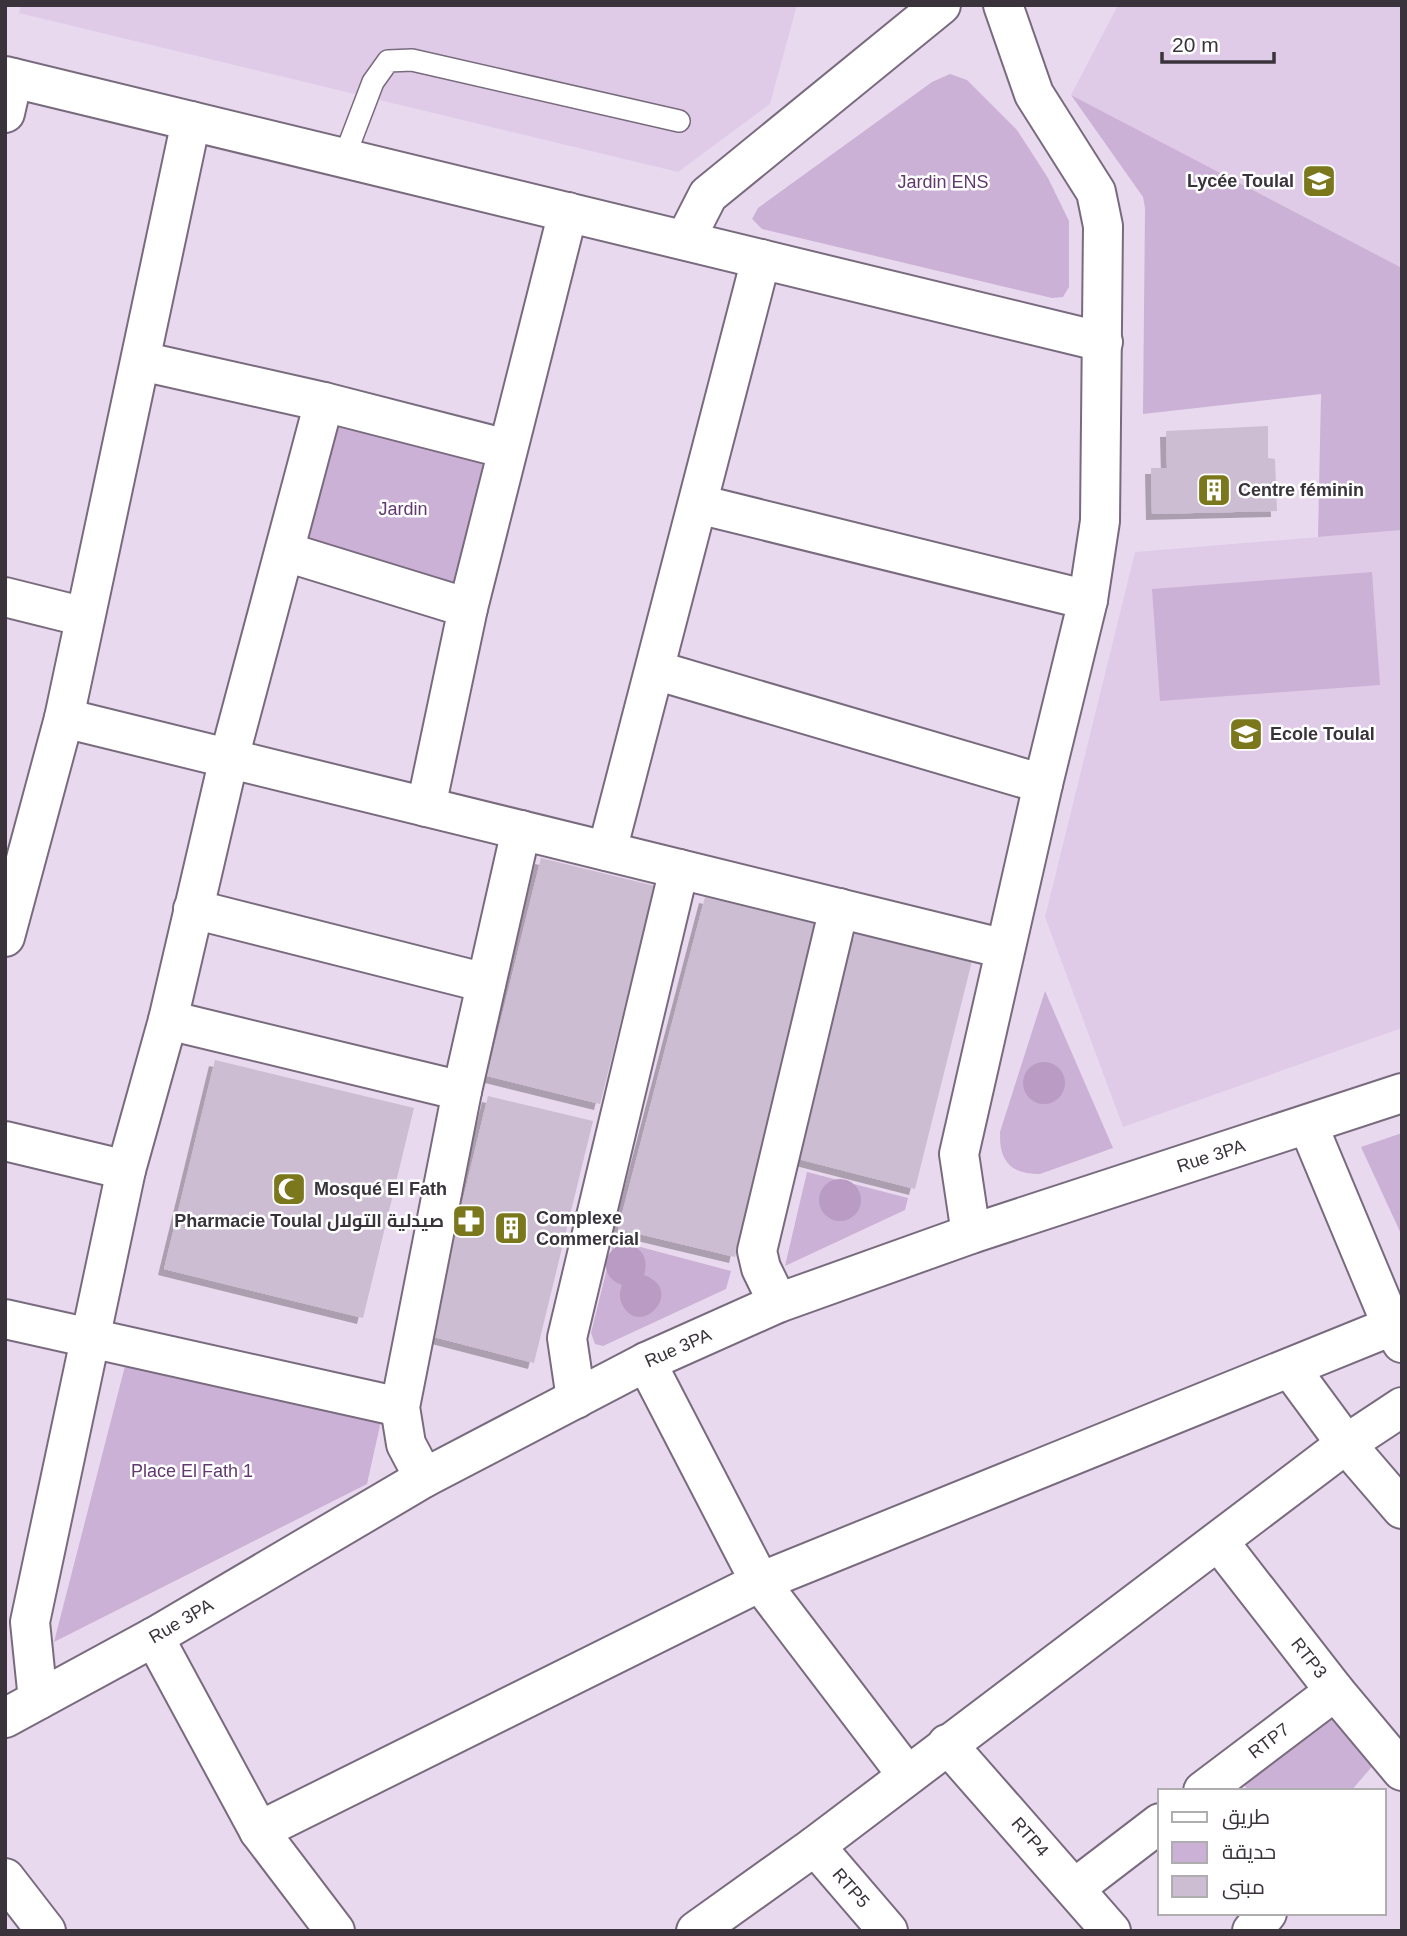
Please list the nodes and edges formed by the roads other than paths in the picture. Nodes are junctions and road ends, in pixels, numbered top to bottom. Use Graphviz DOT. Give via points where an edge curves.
graph roads {
  1 [pos="941,5"];
  2 [pos="1003,5"];
  3 [pos="8,89"];
  4 [pos="191,121"];
  5 [pos="679,121"];
  6 [pos="344,158"];
  7 [pos="568,212"];
  8 [pos="685,240"];
  9 [pos="761,259"];
  10 [pos="1103,342"];
  11 [pos="141,361"];
  12 [pos="324,402"];
  13 [pos="507,449"];
  14 [pos="698,504"];
  15 [pos="286,552"];
  16 [pos="5,597"];
  17 [pos="1088,600"];
  18 [pos="468,608"];
  19 [pos="85,617"];
  20 [pos="655,670"];
  21 [pos="64,718"];
  22 [pos="229,758"];
  23 [pos="1043,784"];
  24 [pos="426,807"];
  25 [pos="521,830"];
  26 [pos="607,851"];
  27 [pos="679,869"];
  28 [pos="839,908"];
  29 [pos="193,909"];
  30 [pos="5,937"];
  31 [pos="1005,949"];
  32 [pos="486,983"];
  33 [pos="168,1020"];
  34 [pos="462,1091"];
  35 [pos="1402,1093"];
  36 [pos="1308,1125"];
  37 [pos="5,1141"];
  38 [pos="126,1170"];
  39 [pos="971,1234"];
  40 [pos="778,1303"];
  41 [pos="5,1319"];
  42 [pos="1397,1335"];
  43 [pos="92,1338"];
  44 [pos="646,1362"];
  45 [pos="1290,1368"];
  46 [pos="576,1399"];
  47 [pos="400,1407"];
  48 [pos="1402,1407"];
  49 [pos="1346,1444"];
  50 [pos="424,1478"];
  51 [pos="1402,1509"];
  52 [pos="1219,1542"];
  53 [pos="760,1582"];
  54 [pos="154,1637"];
  55 [pos="1335,1691"];
  56 [pos="21,1709"];
  57 [pos="947,1744"];
  58 [pos="907,1775"];
  59 [pos="1391,1776"];
  60 [pos="1206,1789"];
  61 [pos="1158,1825"];
  62 [pos="259,1831"];
  63 [pos="815,1846"];
  64 [pos="5,1878"];
  65 [pos="1075,1888"];
  66 [pos="1266,1915"];
  67 [pos="46,1931"];
  68 [pos="335,1931"];
  69 [pos="696,1931"];
  70 [pos="888,1931"];
  71 [pos="1111,1931"];
  72 [pos="1252,1931"];
  1 -- 8 [label="street" via="708,195"];
  2 -- 10 [label="street" via="1034,94 1096,192 1103,226"];
  3 -- 4 [label="street"];
  4 -- 6 [label="street"];
  4 -- 11 [label="street"];
  5 -- 6 [label="lane" via="412,60 388,61 373,82"];
  6 -- 7 [label="street"];
  7 -- 8 [label="street"];
  7 -- 13 [label="street"];
  8 -- 9 [label="street"];
  9 -- 10 [label="street"];
  9 -- 14 [label="street"];
  10 -- 17 [label="street" via="1100,521"];
  11 -- 12 [label="street"];
  11 -- 19 [label="street"];
  12 -- 13 [label="street"];
  12 -- 15 [label="street"];
  13 -- 18 [label="street"];
  14 -- 17 [label="street"];
  14 -- 20 [label="street"];
  15 -- 18 [label="street"];
  15 -- 22 [label="street"];
  16 -- 19 [label="street"];
  17 -- 23 [label="street"];
  18 -- 24 [label="street"];
  19 -- 21 [label="street"];
  20 -- 23 [label="street"];
  20 -- 26 [label="street"];
  21 -- 22 [label="street"];
  21 -- 30 [label="street"];
  22 -- 24 [label="street"];
  22 -- 29 [label="street"];
  23 -- 31 [label="street"];
  24 -- 25 [label="street"];
  25 -- 26 [label="street"];
  25 -- 32 [label="street"];
  26 -- 27 [label="street"];
  27 -- 28 [label="street"];
  27 -- 46 [label="street" via="567,1338"];
  28 -- 31 [label="street"];
  28 -- 40 [label="street" via="757,1251"];
  29 -- 32 [label="street"];
  29 -- 33 [label="street"];
  31 -- 39 [label="street" via="959,1154"];
  32 -- 34 [label="street"];
  33 -- 34 [label="street"];
  33 -- 38 [label="street"];
  34 -- 47 [label="street"];
  35 -- 36 [label="street, Rue 3PA"];
  36 -- 39 [label="street, Rue 3PA"];
  36 -- 42 [label="street"];
  37 -- 38 [label="street"];
  38 -- 43 [label="street"];
  39 -- 40 [label="street, Rue 3PA"];
  40 -- 44 [label="street, Rue 3PA"];
  41 -- 43 [label="street"];
  42 -- 45 [label="street"];
  43 -- 47 [label="street"];
  43 -- 56 [label="street" via="30,1622"];
  44 -- 46 [label="street, Rue 3PA"];
  44 -- 53 [label="street"];
  45 -- 49 [label="street"];
  45 -- 53 [label="street"];
  46 -- 50 [label="street, Rue 3PA"];
  47 -- 50 [label="street" via="406,1444"];
  48 -- 49 [label="street"];
  49 -- 51 [label="street"];
  49 -- 52 [label="street"];
  50 -- 54 [label="street, Rue 3PA"];
  52 -- 55 [label="street, RTP3"];
  52 -- 57 [label="street"];
  53 -- 58 [label="street"];
  53 -- 62 [label="street"];
  54 -- 56 [label="street, Rue 3PA"];
  54 -- 62 [label="street"];
  55 -- 59 [label="street, RTP3"];
  55 -- 60 [label="street, RTP7"];
  57 -- 58 [label="street"];
  57 -- 65 [label="street, RTP4"];
  58 -- 63 [label="street"];
  61 -- 65 [label="street"];
  62 -- 68 [label="street"];
  63 -- 69 [label="street"];
  63 -- 70 [label="street, RTP5"];
  64 -- 67 [label="street"];
  65 -- 71 [label="street, RTP4"];
  66 -- 72 [label="street"];
}
